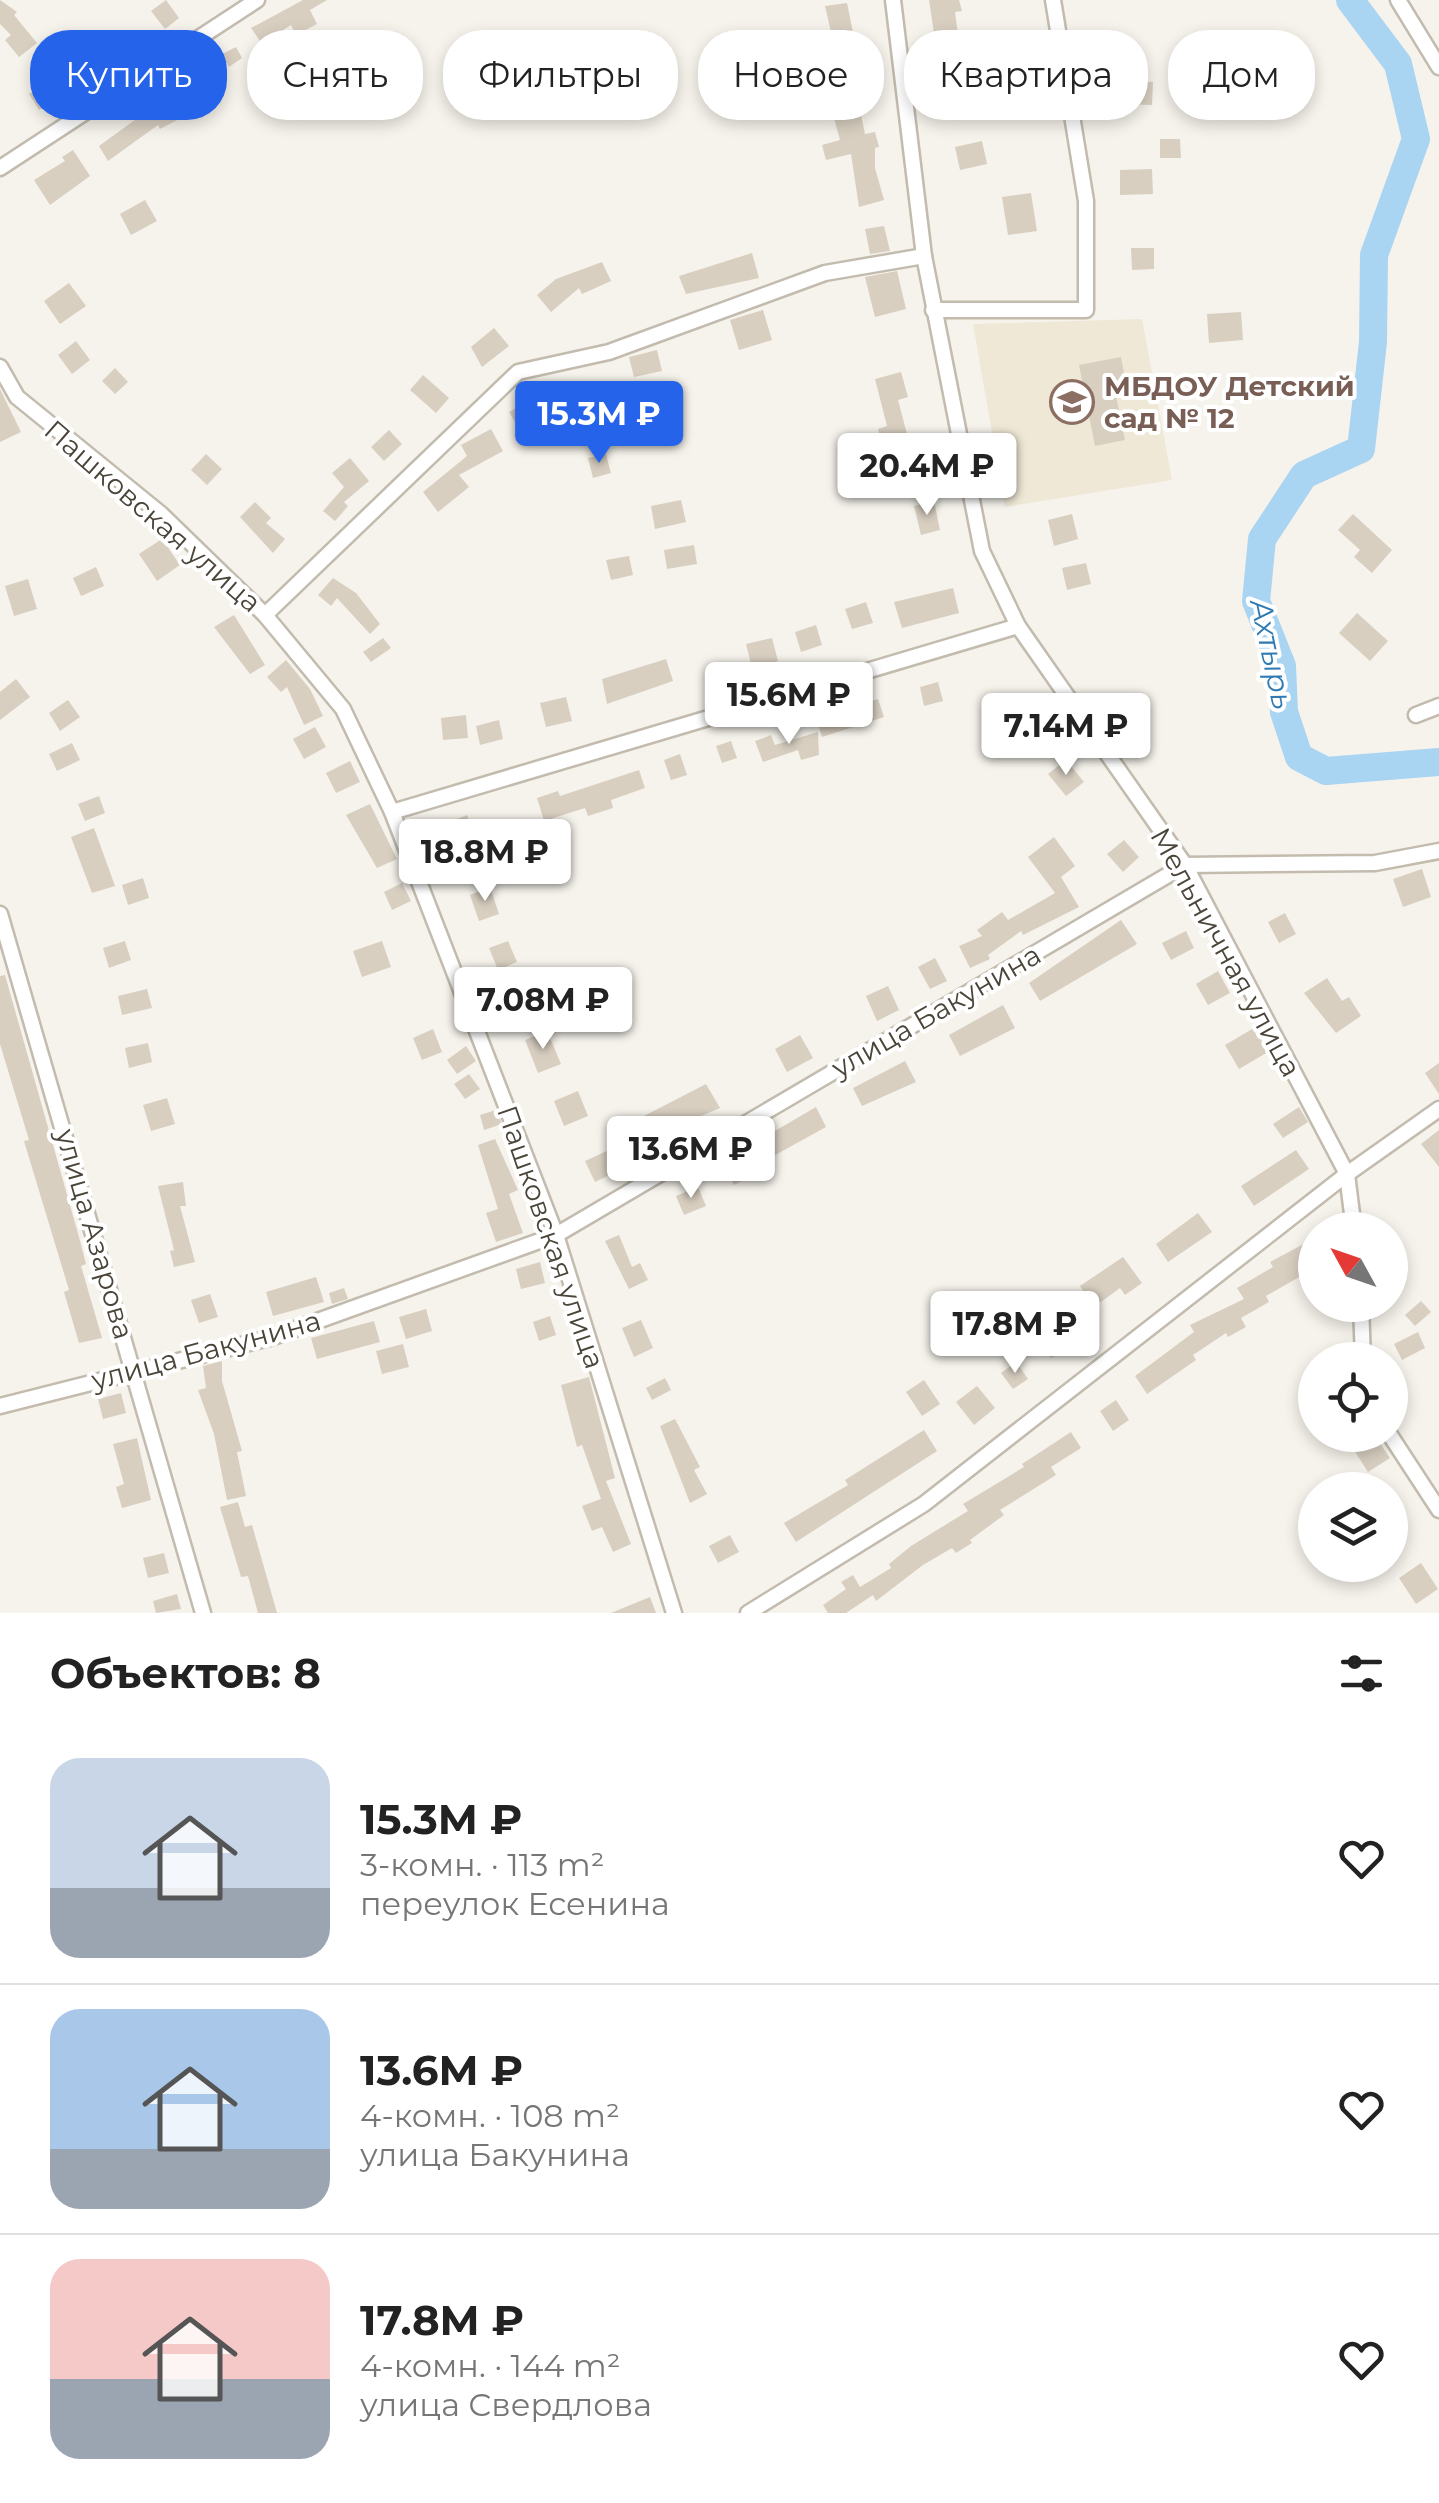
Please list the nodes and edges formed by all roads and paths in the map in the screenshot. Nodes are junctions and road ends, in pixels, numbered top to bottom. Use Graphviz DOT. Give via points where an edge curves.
graph roads {
  1 [pos="257,0"];
  2 [pos="893,0"];
  3 [pos="1053,0"];
  4 [pos="1398,0"];
  5 [pos="1439,67"];
  6 [pos="0,168"];
  7 [pos="924,256"];
  8 [pos="933,310"];
  9 [pos="0,367"];
  10 [pos="266,615"];
  11 [pos="1018,626"];
  12 [pos="1439,706"];
  13 [pos="1416,715"];
  14 [pos="392,812"];
  15 [pos="1439,852"];
  16 [pos="1185,865"];
  17 [pos="0,914"];
  18 [pos="1439,1109"];
  19 [pos="1347,1174"];
  20 [pos="1352,1212"];
  21 [pos="556,1235"];
  22 [pos="134,1369"];
  23 [pos="0,1406"];
  24 [pos="1401,1452"];
  25 [pos="1439,1510"];
  26 [pos="203,1613"];
  27 [pos="674,1613"];
  28 [pos="748,1613"];
  1 -- 6 [label="street"];
  2 -- 7 [label="street, Мельничная улица"];
  3 -- 8 [label="street" via="1086,201 1086,310"];
  4 -- 5 [label="street"];
  7 -- 8 [label="street, Мельничная улица"];
  7 -- 10 [label="street" via="826,273 608,352 518,372"];
  8 -- 11 [label="street, Мельничная улица" via="982,551"];
  9 -- 10 [label="street, Пашковская улица" via="17,397 160,514"];
  10 -- 14 [label="street, Пашковская улица" via="342,709"];
  11 -- 14 [label="street"];
  11 -- 16 [label="street, Мельничная улица"];
  12 -- 13 [label="street"];
  14 -- 21 [label="street, Пашковская улица"];
  15 -- 16 [label="street, улица Бакунина" via="1375,863"];
  16 -- 19 [label="street, Мельничная улица"];
  16 -- 21 [label="street, улица Бакунина"];
  17 -- 22 [label="street, улица Азарова"];
  18 -- 19 [label="street"];
  19 -- 20 [label="street, Мельничная улица"];
  19 -- 28 [label="street" via="924,1504"];
  21 -- 22 [label="street, улица Бакунина" via="272,1337"];
  21 -- 27 [label="street, Пашковская улица"];
  22 -- 23 [label="street, улица Бакунина"];
  22 -- 26 [label="street, улица Азарова"];
  24 -- 25 [label="street"];
}
